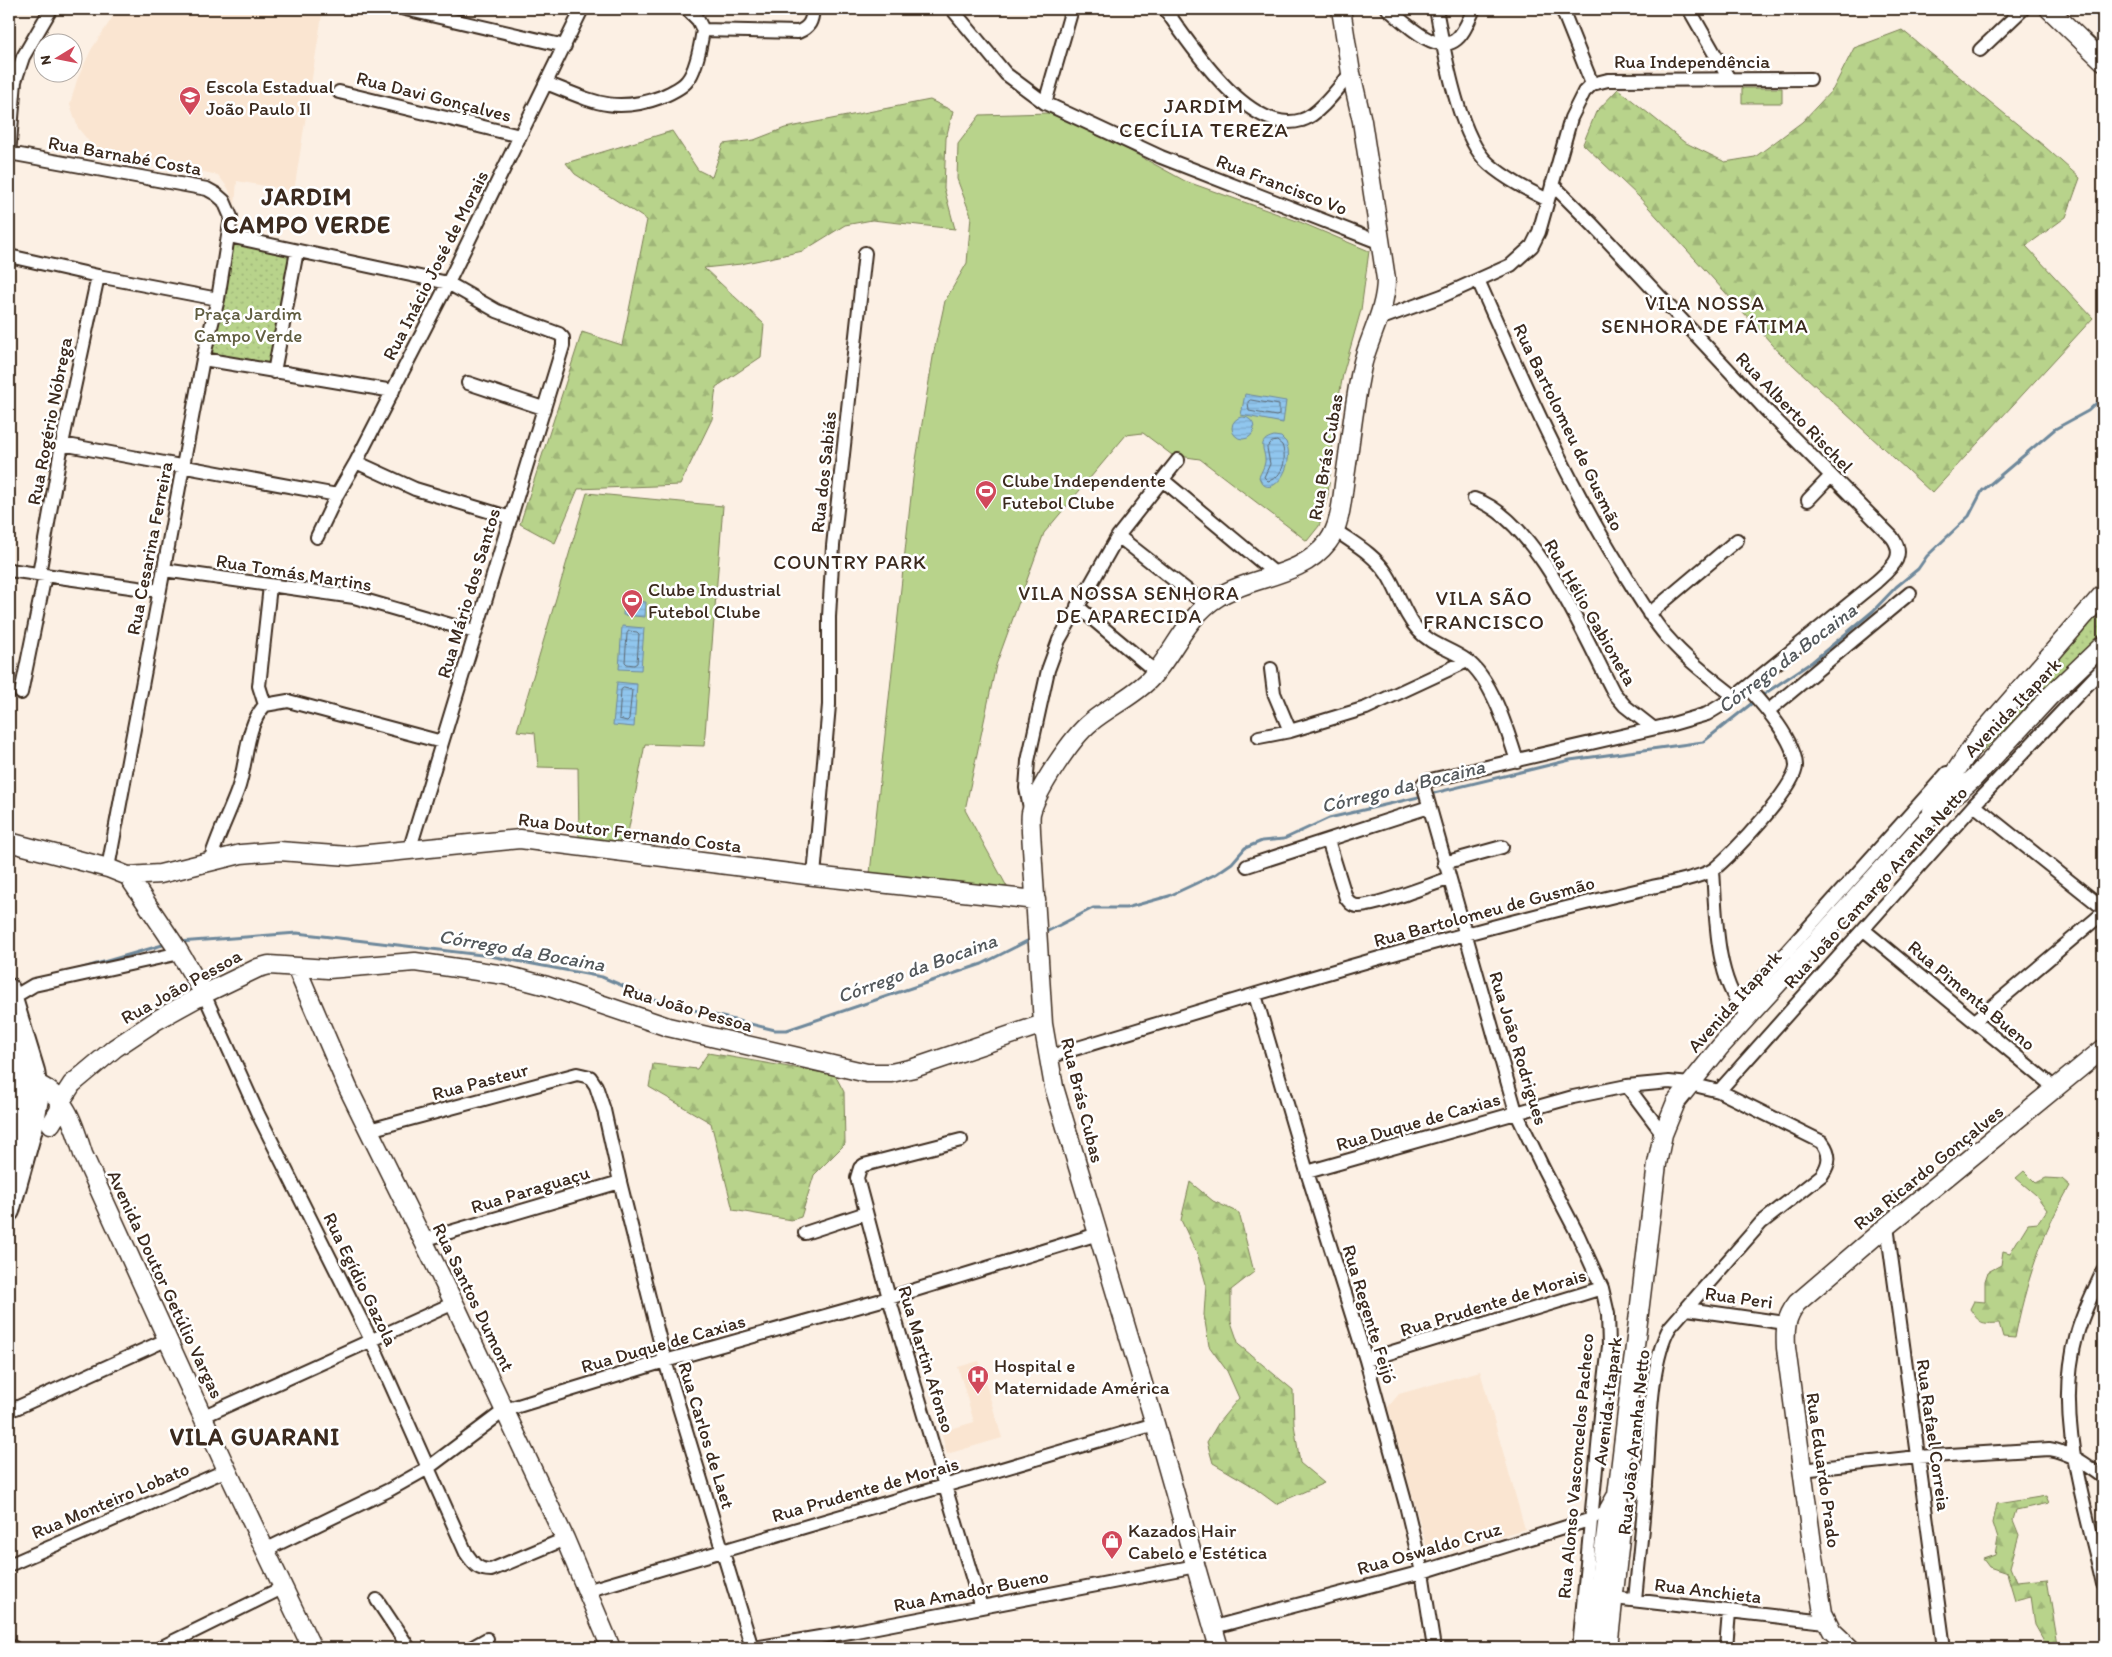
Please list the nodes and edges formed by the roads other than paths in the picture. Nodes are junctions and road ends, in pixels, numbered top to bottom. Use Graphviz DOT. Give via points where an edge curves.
graph roads {
  1 [pos="51,9"];
  2 [pos="405,9"];
  3 [pos="582,9"];
  4 [pos="687,9"];
  5 [pos="813,9"];
  6 [pos="952,9"];
  7 [pos="1072,9"];
  8 [pos="1165,9"];
  9 [pos="1341,9"];
  10 [pos="1388,9"];
  11 [pos="1436,9"];
  12 [pos="1474,9"];
  13 [pos="1562,9"];
  14 [pos="1689,9"];
  15 [pos="2023,9"];
  16 [pos="2049,9"];
  17 [pos="704,30"];
  18 [pos="1444,45"];
  19 [pos="565,46"];
  20 [pos="1980,50"];
  21 [pos="2103,61"];
  22 [pos="1351,73"];
  23 [pos="1729,79"];
  24 [pos="1810,79"];
  25 [pos="546,83"];
  26 [pos="1592,84"];
  27 [pos="339,92"];
  28 [pos="1045,103"];
  29 [pos="520,136"];
  30 [pos="9,154"];
  31 [pos="1552,184"];
  32 [pos="1548,200"];
  33 [pos="229,236"];
  34 [pos="1381,243"];
  35 [pos="297,251"];
  36 [pos="865,253"];
  37 [pos="9,256"];
  38 [pos="98,276"];
  39 [pos="1478,280"];
  40 [pos="448,283"];
  41 [pos="218,298"];
  42 [pos="1379,319"];
  43 [pos="204,359"];
  44 [pos="274,372"];
  45 [pos="468,383"];
  46 [pos="393,391"];
  47 [pos="544,408"];
  48 [pos="62,444"];
  49 [pos="1178,460"];
  50 [pos="356,462"];
  51 [pos="184,465"];
  52 [pos="1831,476"];
  53 [pos="1163,480"];
  54 [pos="336,495"];
  55 [pos="1474,499"];
  56 [pos="1808,500"];
  57 [pos="511,518"];
  58 [pos="1335,530"];
  59 [pos="1118,536"];
  60 [pos="317,537"];
  61 [pos="1736,540"];
  62 [pos="9,570"];
  63 [pos="164,570"];
  64 [pos="42,574"];
  65 [pos="1276,575"];
  66 [pos="270,586"];
  67 [pos="160,591"];
  68 [pos="1910,593"];
  69 [pos="2103,594"];
  70 [pos="1206,605"];
  71 [pos="1077,606"];
  72 [pos="1649,614"];
  73 [pos="475,632"];
  74 [pos="2103,645"];
  75 [pos="1467,661"];
  76 [pos="2103,668"];
  77 [pos="1271,669"];
  78 [pos="1156,672"];
  79 [pos="21,693"];
  80 [pos="1734,697"];
  81 [pos="1759,700"];
  82 [pos="265,705"];
  83 [pos="1653,728"];
  84 [pos="1290,731"];
  85 [pos="1259,737"];
  86 [pos="1978,738"];
  87 [pos="442,742"];
  88 [pos="1517,761"];
  89 [pos="1428,804"];
  90 [pos="1974,805"];
  91 [pos="1032,813"];
  92 [pos="1927,820"];
  93 [pos="1328,840"];
  94 [pos="9,842"];
  95 [pos="1502,847"];
  96 [pos="409,851"];
  97 [pos="210,861"];
  98 [pos="1444,863"];
  99 [pos="1247,866"];
  100 [pos="108,868"];
  101 [pos="1713,870"];
  102 [pos="160,874"];
  103 [pos="128,876"];
  104 [pos="814,876"];
  105 [pos="1448,878"];
  106 [pos="143,897"];
  107 [pos="1036,904"];
  108 [pos="2103,908"];
  109 [pos="2103,913"];
  110 [pos="1864,930"];
  111 [pos="1466,935"];
  112 [pos="176,946"];
  113 [pos="296,966"];
  114 [pos="204,994"];
  115 [pos="1255,995"];
  116 [pos="10,999"];
  117 [pos="1743,1010"];
  118 [pos="1975,1021"];
  119 [pos="1044,1024"];
  120 [pos="2103,1049"];
  121 [pos="1048,1057"];
  122 [pos="19,1064"];
  123 [pos="37,1084"];
  124 [pos="1690,1084"];
  125 [pos="596,1086"];
  126 [pos="1627,1086"];
  127 [pos="2056,1089"];
  128 [pos="1719,1091"];
  129 [pos="61,1101"];
  130 [pos="1516,1112"];
  131 [pos="42,1123"];
  132 [pos="369,1130"];
  133 [pos="1663,1134"];
  134 [pos="961,1140"];
  135 [pos="83,1154"];
  136 [pos="9,1164"];
  137 [pos="1306,1172"];
  138 [pos="620,1182"];
  139 [pos="9,1212"];
  140 [pos="866,1213"];
  141 [pos="1888,1226"];
  142 [pos="805,1233"];
  143 [pos="1098,1234"];
  144 [pos="423,1240"];
  145 [pos="2103,1271"];
  146 [pos="1602,1288"];
  147 [pos="889,1298"];
  148 [pos="454,1303"];
  149 [pos="1687,1309"];
  150 [pos="1786,1323"];
  151 [pos="168,1339"];
  152 [pos="371,1340"];
  153 [pos="1366,1360"];
  154 [pos="665,1361"];
  155 [pos="16,1408"];
  156 [pos="505,1410"];
  157 [pos="204,1416"];
  158 [pos="1155,1424"];
  159 [pos="2074,1456"];
  160 [pos="1917,1457"];
  161 [pos="428,1468"];
  162 [pos="227,1470"];
  163 [pos="1802,1470"];
  164 [pos="2103,1477"];
  165 [pos="945,1485"];
  166 [pos="1646,1486"];
  167 [pos="1617,1495"];
  168 [pos="1592,1519"];
  169 [pos="565,1538"];
  170 [pos="265,1550"];
  171 [pos="722,1551"];
  172 [pos="9,1565"];
  173 [pos="1196,1566"];
  174 [pos="1422,1572"];
  175 [pos="2103,1584"];
  176 [pos="284,1587"];
  177 [pos="586,1591"];
  178 [pos="1599,1596"];
  179 [pos="378,1600"];
  180 [pos="1635,1600"];
  181 [pos="981,1607"];
  182 [pos="1729,1612"];
  183 [pos="1826,1622"];
  184 [pos="1214,1627"];
  185 [pos="487,1639"];
  186 [pos="9,1646"];
  187 [pos="14,1648"];
  188 [pos="160,1648"];
  189 [pos="312,1648"];
  190 [pos="409,1648"];
  191 [pos="471,1648"];
  192 [pos="611,1648"];
  193 [pos="753,1648"];
  194 [pos="1220,1648"];
  195 [pos="1434,1648"];
  196 [pos="1579,1648"];
  197 [pos="1591,1648"];
  198 [pos="1608,1648"];
  199 [pos="1726,1648"];
  200 [pos="1850,1648"];
  201 [pos="1944,1648"];
  1 -- 30 [label="street" via="23,57 15,81"];
  2 -- 19 [label="street"];
  3 -- 19 [label="street, Rua Inácio José de Morais"];
  4 -- 17 [label="street"];
  5 -- 17 [label="street" via="812,22 807,29 798,32"];
  6 -- 28 [label="street, Rua Francisco Vo" via="1006,74"];
  7 -- 28 [label="street"];
  8 -- 22 [label="street" via="1197,55 1239,100 1285,124 1304,120"];
  9 -- 22 [label="street, Rua Brás Cubas"];
  10 -- 18 [label="street" via="1428,39"];
  11 -- 18 [label="street"];
  12 -- 18 [label="street" via="1458,38"];
  13 -- 26 [label="street"];
  14 -- 23 [label="street"];
  15 -- 20 [label="street"];
  16 -- 21 [label="street"];
  17 -- 25 [label="street" via="687,82 649,101 615,106 598,104"];
  18 -- 32 [label="street" via="1456,95 1476,148 1488,164 1518,185"];
  19 -- 25 [label="street, Rua Inácio José de Morais"];
  22 -- 34 [label="street, Rua Brás Cubas"];
  23 -- 24 [label="street, Rua Independência"];
  23 -- 26 [label="street, Rua Independência" via="1608,80"];
  25 -- 29 [label="street, Rua Inácio José de Morais"];
  26 -- 31 [label="street, Rua Independência" via="1584,92 1571,118"];
  27 -- 29 [label="street, Rua Davi Gonçalves"];
  28 -- 34 [label="street, Rua Francisco Vo" via="1170,160"];
  29 -- 40 [label="street, Rua Inácio José de Morais"];
  30 -- 33 [label="street, Rua Barnabé Costa" via="207,189 228,208 231,218"];
  31 -- 32 [label="street, Rua Independência"];
  31 -- 52 [label="street, Rua Alberto Rischel"];
  32 -- 39 [label="street, Rua Independência" via="1532,246 1511,265"];
  33 -- 35 [label="street"];
  33 -- 41 [label="street, Rua Cesarina Ferreira"];
  34 -- 42 [label="street, Rua Brás Cubas" via="1386,291"];
  35 -- 40 [label="street"];
  35 -- 44 [label="street"];
  36 -- 104 [label="street, Rua dos Sabiás" via="833,546 829,705"];
  37 -- 38 [label="street"];
  38 -- 41 [label="street"];
  38 -- 48 [label="street, Rua Rogério Nóbrega"];
  39 -- 42 [label="street, Rua Independência"];
  39 -- 72 [label="street, Rua Bartolomeu de Gusmão" via="1518,373 1582,503"];
  40 -- 46 [label="street, Rua Inácio José de Morais"];
  40 -- 47 [label="street, Rua Mário dos Santos" via="497,311 559,334 563,346"];
  41 -- 43 [label="street, Rua Cesarina Ferreira"];
  42 -- 58 [label="street, Rua Brás Cubas" via="1356,395"];
  43 -- 44 [label="street"];
  43 -- 51 [label="street, Rua Cesarina Ferreira"];
  44 -- 46 [label="street"];
  45 -- 47 [label="street"];
  46 -- 50 [label="street, Rua Inácio José de Morais"];
  47 -- 57 [label="street, Rua Mário dos Santos"];
  48 -- 51 [label="street"];
  48 -- 64 [label="street, Rua Rogério Nóbrega"];
  49 -- 53 [label="street"];
  50 -- 54 [label="street, Rua Inácio José de Morais"];
  50 -- 57 [label="street" via="415,489"];
  51 -- 54 [label="street"];
  51 -- 63 [label="street, Rua Cesarina Ferreira"];
  52 -- 56 [label="street"];
  52 -- 81 [label="street, Rua Alberto Rischel" via="1892,538 1899,552 1894,565"];
  53 -- 59 [label="street"];
  53 -- 65 [label="street"];
  54 -- 60 [label="street, Rua Inácio José de Morais"];
  55 -- 83 [label="street, Rua Hélio Gabioneta" via="1494,507 1522,532 1541,557 1614,693 1624,706"];
  57 -- 73 [label="street, Rua Mário dos Santos"];
  58 -- 65 [label="street, Rua Brás Cubas" via="1321,551 1308,562"];
  58 -- 75 [label="street" via="1380,563 1409,619 1419,631"];
  59 -- 70 [label="street"];
  59 -- 71 [label="street"];
  61 -- 72 [label="street"];
  62 -- 64 [label="street"];
  63 -- 66 [label="street, Rua Tomás Martins"];
  63 -- 67 [label="street, Rua Cesarina Ferreira"];
  64 -- 67 [label="street"];
  64 -- 79 [label="street, Rua Rogério Nóbrega"];
  65 -- 70 [label="street, Rua Brás Cubas" via="1235,588"];
  66 -- 73 [label="street, Rua Tomás Martins" via="354,598"];
  66 -- 82 [label="street" via="259,686"];
  67 -- 100 [label="street, Rua Cesarina Ferreira"];
  68 -- 81 [label="street"];
  69 -- 86 [label="street"];
  70 -- 78 [label="street, Rua Brás Cubas" via="1182,632"];
  71 -- 78 [label="street"];
  71 -- 91 [label="street" via="1048,670 1036,719 1025,777"];
  72 -- 80 [label="street, Rua Bartolomeu de Gusmão" via="1688,659"];
  73 -- 87 [label="street, Rua Mário dos Santos"];
  74 -- 92 [label="street, Avenida Itapark" via="2050,696 1974,778"];
  75 -- 84 [label="street" via="1366,708"];
  75 -- 88 [label="street" via="1494,698"];
  76 -- 90 [label="street, Rua João Camargo Aranha Netto"];
  77 -- 84 [label="street" via="1274,693"];
  78 -- 91 [label="street, Rua Brás Cubas" via="1134,693 1082,730 1050,776"];
  80 -- 81 [label="street"];
  80 -- 83 [label="street" via="1707,714"];
  81 -- 101 [label="street, Rua Bartolomeu de Gusmão" via="1780,728 1793,753 1795,773 1776,803"];
  82 -- 87 [label="street" via="288,700"];
  82 -- 97 [label="street" via="256,715 243,774"];
  83 -- 88 [label="street"];
  84 -- 85 [label="street"];
  86 -- 92 [label="street"];
  86 -- 117 [label="street"];
  87 -- 96 [label="street, Rua Mário dos Santos"];
  88 -- 89 [label="street, Rua João Rodrigues" via="1425,785"];
  89 -- 93 [label="street"];
  89 -- 98 [label="street, Rua João Rodrigues"];
  90 -- 108 [label="street"];
  90 -- 110 [label="street, Rua João Camargo Aranha Netto"];
  91 -- 107 [label="street, Rua Brás Cubas"];
  92 -- 117 [label="street, Avenida Itapark"];
  93 -- 99 [label="street"];
  93 -- 105 [label="street" via="1346,898 1356,906 1374,904"];
  94 -- 100 [label="street, Rua Doutor Fernando Costa"];
  95 -- 98 [label="street"];
  96 -- 97 [label="street, Rua Doutor Fernando Costa" via="349,856 279,851"];
  96 -- 104 [label="street, Rua Doutor Fernando Costa" via="520,839"];
  97 -- 102 [label="street, Rua Doutor Fernando Costa"];
  98 -- 105 [label="street, Rua João Rodrigues"];
  100 -- 103 [label="street, Rua Doutor Fernando Costa"];
  101 -- 111 [label="street, Rua Bartolomeu de Gusmão"];
  101 -- 117 [label="street" via="1723,964"];
  102 -- 103 [label="street, Rua Doutor Fernando Costa"];
  102 -- 106 [label="street"];
  103 -- 106 [label="street"];
  104 -- 107 [label="street, Rua Doutor Fernando Costa"];
  105 -- 111 [label="street, Rua João Rodrigues"];
  106 -- 112 [label="street"];
  107 -- 119 [label="street, Rua Brás Cubas"];
  109 -- 118 [label="street"];
  110 -- 118 [label="street, Rua Pimenta Bueno"];
  110 -- 128 [label="street, Rua João Camargo Aranha Netto"];
  111 -- 115 [label="street, Rua Bartolomeu de Gusmão"];
  111 -- 130 [label="street, Rua João Rodrigues"];
  112 -- 114 [label="street"];
  112 -- 116 [label="street" via="34,985"];
  113 -- 114 [label="street, Rua João Pessoa" via="282,964 258,968"];
  113 -- 119 [label="street, Rua João Pessoa" via="328,969 415,962 505,975 668,1026 867,1073 891,1073 914,1068"];
  113 -- 132 [label="street, Rua Santos Dumont"];
  114 -- 129 [label="street, Rua João Pessoa" via="156,1020 115,1048 72,1084"];
  114 -- 152 [label="street, Rua Egídio Gazola" via="258,1114"];
  115 -- 121 [label="street, Rua Bartolomeu de Gusmão"];
  115 -- 137 [label="street, Rua Regente Feijó"];
  116 -- 122 [label="main road"];
  116 -- 123 [label="main road"];
  117 -- 124 [label="street, Avenida Itapark"];
  118 -- 127 [label="street, Rua Pimenta Bueno"];
  119 -- 121 [label="street, Rua Brás Cubas"];
  120 -- 127 [label="street, Rua Ricardo Gonçalves"];
  121 -- 143 [label="street, Rua Brás Cubas"];
  122 -- 131 [label="main road" via="25,1107 29,1117"];
  122 -- 136 [label="main road" via="16,1132"];
  123 -- 129 [label="street, Avenida Doutor Getúlio Vargas" via="49,1089"];
  123 -- 131 [label="main road" via="37,1108"];
  124 -- 126 [label="street, Rua Duque de Caxias" via="1669,1082"];
  124 -- 128 [label="street, Rua João Aranha Netto"];
  124 -- 133 [label="street, Avenida Itapark" via="1676,1102"];
  125 -- 132 [label="street, Rua Pasteur" via="590,1077 577,1074"];
  125 -- 138 [label="street, Rua Carlos de Laet"];
  126 -- 130 [label="street, Rua Duque de Caxias"];
  126 -- 133 [label="street"];
  127 -- 141 [label="street, Rua Ricardo Gonçalves"];
  128 -- 149 [label="street, Rua João Aranha Netto" via="1813,1136 1828,1149 1829,1162 1822,1175 1761,1223"];
  129 -- 131 [label="street, Rua João Pessoa" via="60,1111"];
  129 -- 135 [label="street, Avenida Doutor Getúlio Vargas"];
  130 -- 137 [label="street, Rua Duque de Caxias"];
  130 -- 146 [label="street, Rua João Rodrigues"];
  131 -- 135 [label="street, Avenida Doutor Getúlio Vargas" via="69,1134"];
  131 -- 139 [label="main road"];
  132 -- 144 [label="street, Rua Santos Dumont"];
  133 -- 167 [label="street, Avenida Itapark"];
  134 -- 140 [label="street, Rua Martin Afonso" via="860,1168 858,1178"];
  135 -- 151 [label="street, Avenida Doutor Getúlio Vargas"];
  137 -- 153 [label="street, Rua Regente Feijó"];
  138 -- 144 [label="street, Rua Paraguaçu"];
  138 -- 154 [label="street, Rua Carlos de Laet"];
  140 -- 142 [label="street"];
  140 -- 147 [label="street, Rua Martin Afonso"];
  141 -- 150 [label="street, Rua Ricardo Gonçalves" via="1797,1303"];
  141 -- 160 [label="street, Rua Rafael Correia"];
  143 -- 147 [label="street, Rua Duque de Caxias"];
  143 -- 158 [label="street, Rua Brás Cubas"];
  144 -- 148 [label="street, Rua Santos Dumont"];
  145 -- 159 [label="street" via="2077,1334 2068,1381"];
  146 -- 153 [label="street, Rua Prudente de Morais"];
  146 -- 168 [label="street, Rua Alonso Vasconcelos Pacheco" via="1608,1314 1609,1346"];
  147 -- 154 [label="street, Rua Duque de Caxias"];
  147 -- 165 [label="street, Rua Martin Afonso"];
  148 -- 152 [label="street"];
  148 -- 156 [label="street, Rua Santos Dumont"];
  149 -- 150 [label="street, Rua Peri"];
  149 -- 166 [label="street, Rua João Aranha Netto" via="1670,1327 1658,1360"];
  150 -- 163 [label="street, Rua Eduardo Prado" via="1786,1348"];
  151 -- 155 [label="street"];
  151 -- 157 [label="street, Avenida Doutor Getúlio Vargas"];
  152 -- 157 [label="street"];
  152 -- 161 [label="street, Rua Egídio Gazola"];
  153 -- 174 [label="street, Rua Regente Feijó"];
  154 -- 156 [label="street, Rua Duque de Caxias"];
  154 -- 171 [label="street, Rua Carlos de Laet"];
  156 -- 161 [label="street, Rua Duque de Caxias"];
  156 -- 169 [label="street, Rua Santos Dumont"];
  157 -- 162 [label="street, Avenida Doutor Getúlio Vargas"];
  158 -- 165 [label="street, Rua Prudente de Morais"];
  158 -- 173 [label="street, Rua Brás Cubas"];
  159 -- 160 [label="street" via="2049,1449"];
  159 -- 164 [label="street"];
  159 -- 175 [label="street"];
  160 -- 163 [label="street"];
  160 -- 201 [label="street, Rua Rafael Correia"];
  161 -- 169 [label="street, Rua Egídio Gazola" via="466,1553 476,1567 491,1570"];
  161 -- 170 [label="street, Rua Duque de Caxias"];
  162 -- 170 [label="street, Avenida Doutor Getúlio Vargas"];
  162 -- 172 [label="street, Rua Monteiro Lobato"];
  163 -- 183 [label="street, Rua Eduardo Prado"];
  165 -- 171 [label="street, Rua Prudente de Morais"];
  165 -- 181 [label="street, Rua Martin Afonso"];
  166 -- 167 [label="street, Rua Oswaldo Cruz"];
  166 -- 180 [label="street, Rua João Aranha Netto"];
  167 -- 168 [label="street, Rua Oswaldo Cruz"];
  167 -- 178 [label="street, Avenida Itapark" via="1609,1509"];
  168 -- 174 [label="street, Rua Oswaldo Cruz"];
  168 -- 178 [label="street, Rua Alonso Vasconcelos Pacheco"];
  169 -- 177 [label="street, Rua Santos Dumont"];
  170 -- 176 [label="street, Avenida Doutor Getúlio Vargas"];
  171 -- 177 [label="street, Rua Prudente de Morais"];
  171 -- 193 [label="street, Rua Carlos de Laet"];
  173 -- 181 [label="street, Rua Amador Bueno"];
  173 -- 184 [label="street, Rua Brás Cubas"];
  174 -- 184 [label="street, Rua Oswaldo Cruz"];
  174 -- 195 [label="street, Rua Regente Feijó"];
  176 -- 188 [label="street"];
  176 -- 189 [label="street, Avenida Doutor Getúlio Vargas"];
  177 -- 192 [label="street, Rua Santos Dumont"];
  178 -- 180 [label="street, Rua Anchieta"];
  178 -- 196 [label="street, Rua Alonso Vasconcelos Pacheco"];
  178 -- 197 [label="street, Avenida Itapark"];
  178 -- 198 [label="street, Avenida Itapark"];
  179 -- 190 [label="street"];
  180 -- 182 [label="street, Rua Anchieta"];
  181 -- 193 [label="street, Rua Amador Bueno"];
  182 -- 183 [label="street, Rua Anchieta"];
  182 -- 199 [label="street"];
  183 -- 200 [label="street"];
  184 -- 194 [label="street, Rua Brás Cubas"];
  185 -- 191 [label="street"];
  186 -- 187 [label="street"];
}
